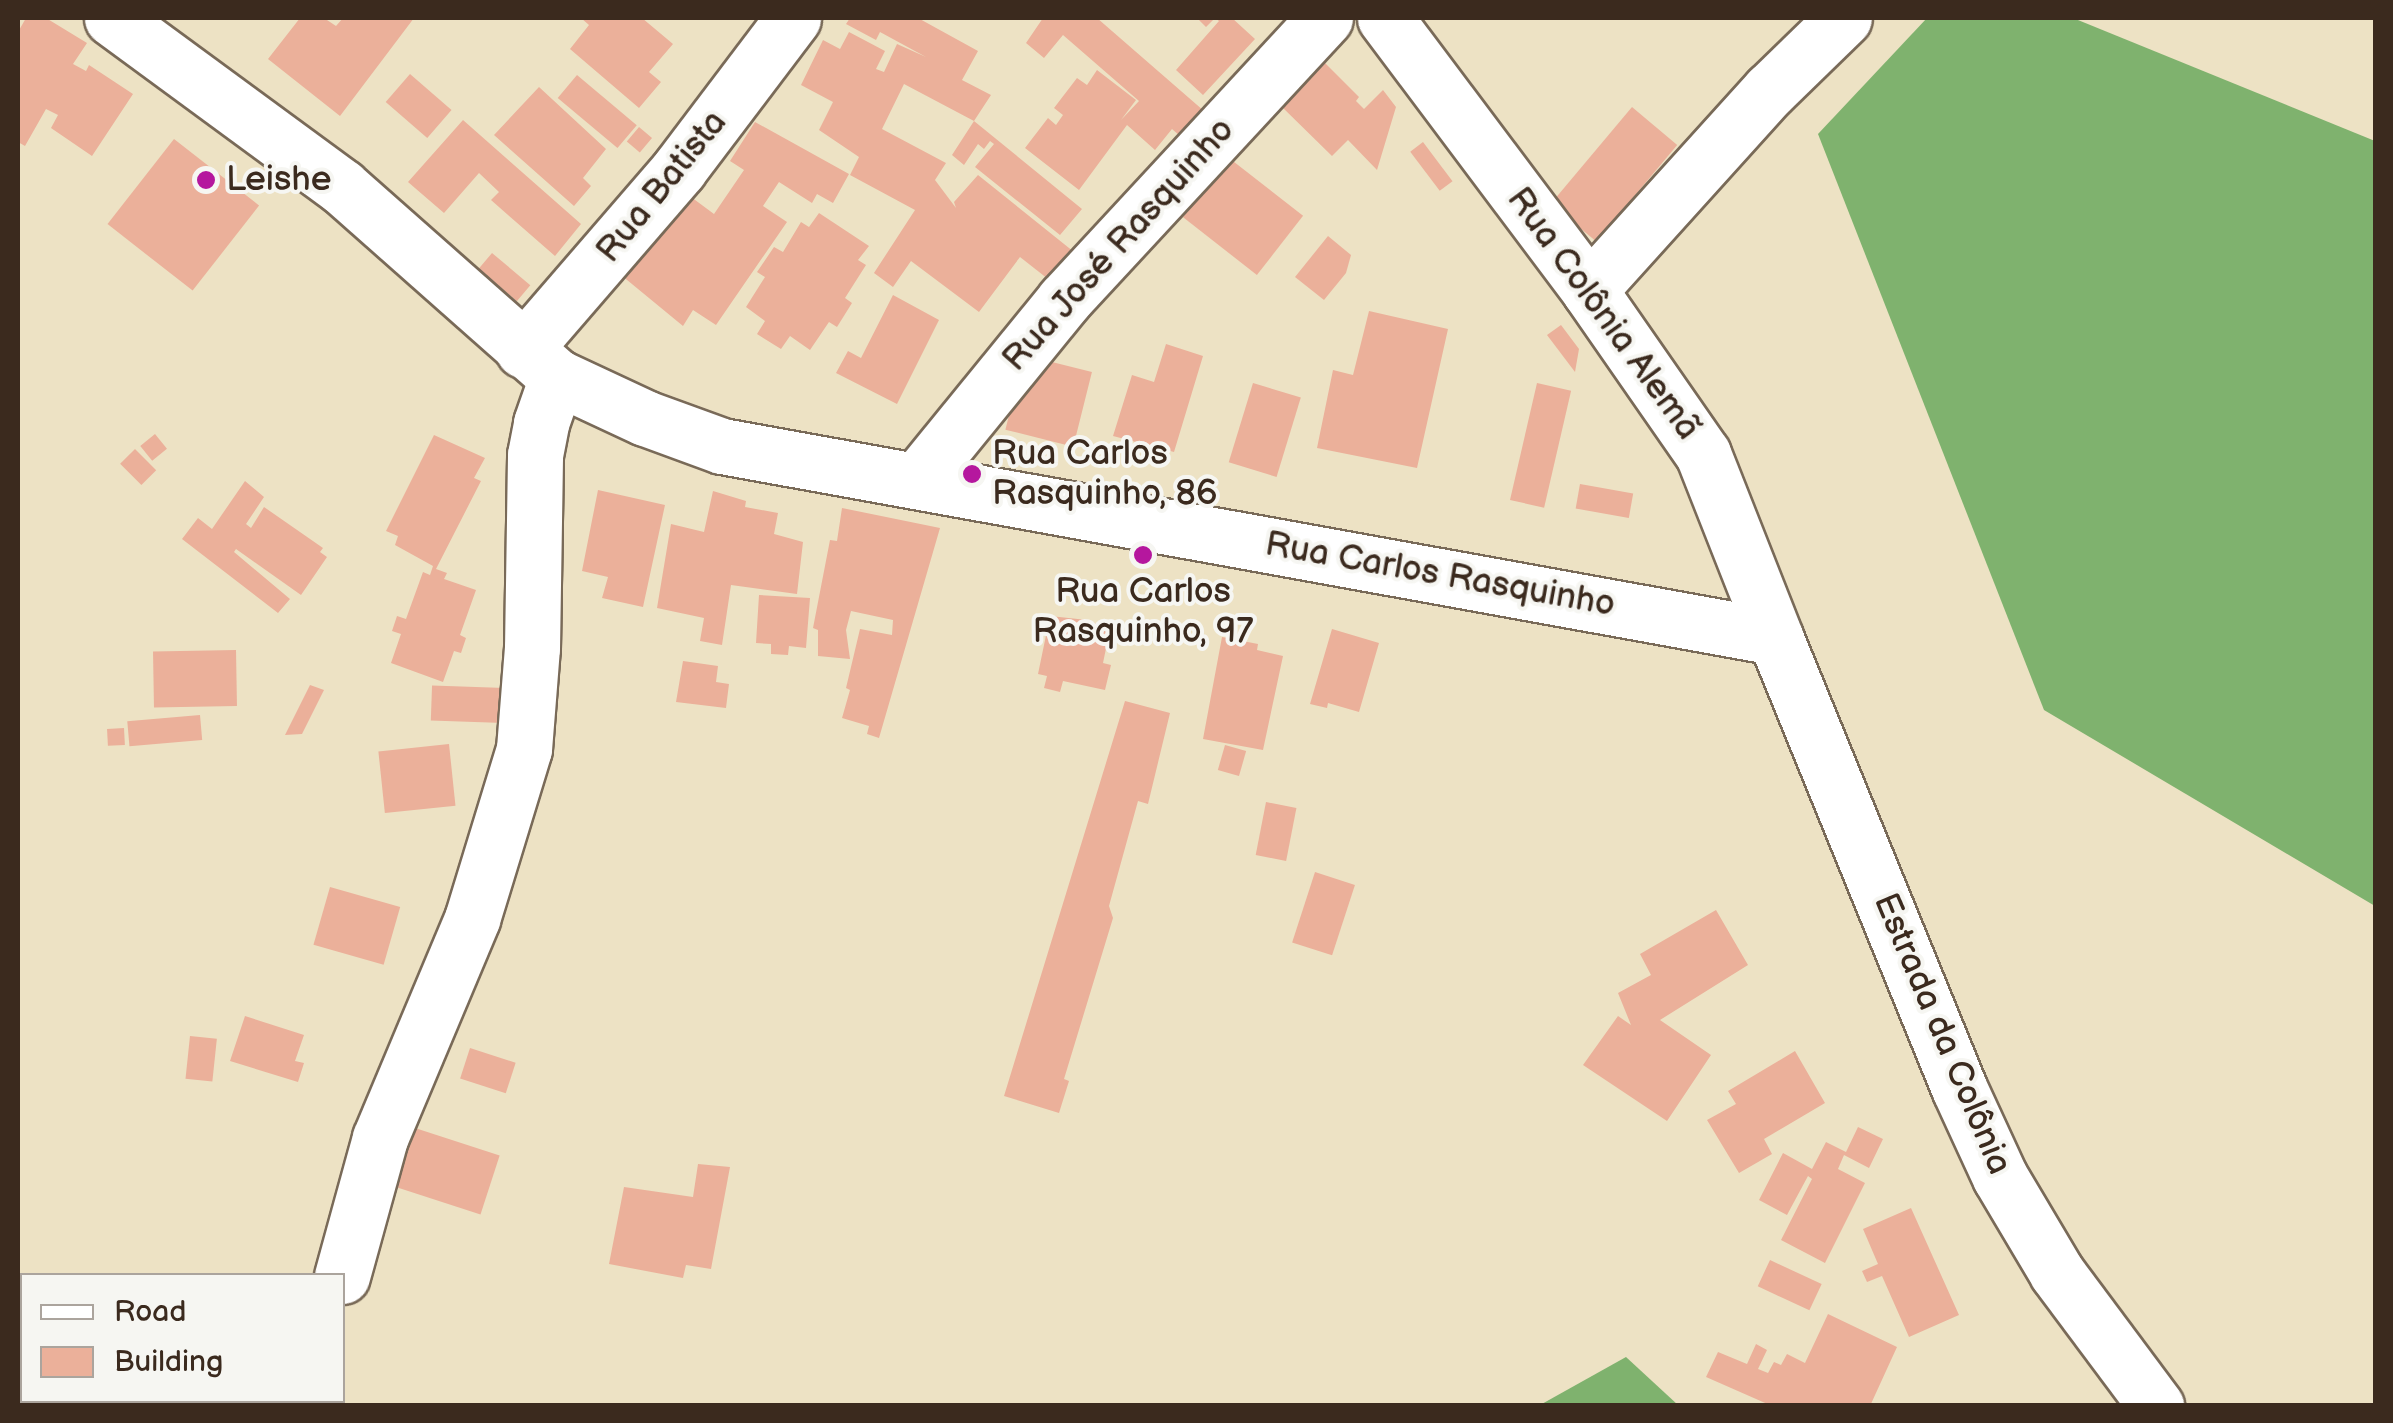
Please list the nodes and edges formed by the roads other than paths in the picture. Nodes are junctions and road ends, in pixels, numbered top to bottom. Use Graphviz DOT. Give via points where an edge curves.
graph roads {
  1 [pos="112,18"];
  2 [pos="793,18"];
  3 [pos="1325,18"];
  4 [pos="1385,18"];
  5 [pos="1844,18"];
  6 [pos="1589,290"];
  7 [pos="540,364"];
  8 [pos="919,478"];
  9 [pos="1775,637"];
  10 [pos="343,1273"];
  11 [pos="2156,1406"];
  1 -- 7 [label="street, Rua Carlos Rasquinho" via="342,187"];
  2 -- 7 [label="street, Rua Batista"];
  3 -- 8 [label="street, Rua José Rasquinho" via="1064,300"];
  4 -- 6 [label="street, Rua Colônia Alemã"];
  5 -- 6 [label="street"];
  6 -- 9 [label="street, Rua Colônia Alemã" via="1702,454"];
  7 -- 8 [label="street, Rua Carlos Rasquinho" via="644,418 722,446"];
  7 -- 10 [label="street" via="524,749 472,918 380,1138"];
  8 -- 9 [label="street, Rua Carlos Rasquinho"];
  9 -- 11 [label="street, Estrada da Colônia" via="2000,1177 2058,1272"];
}
